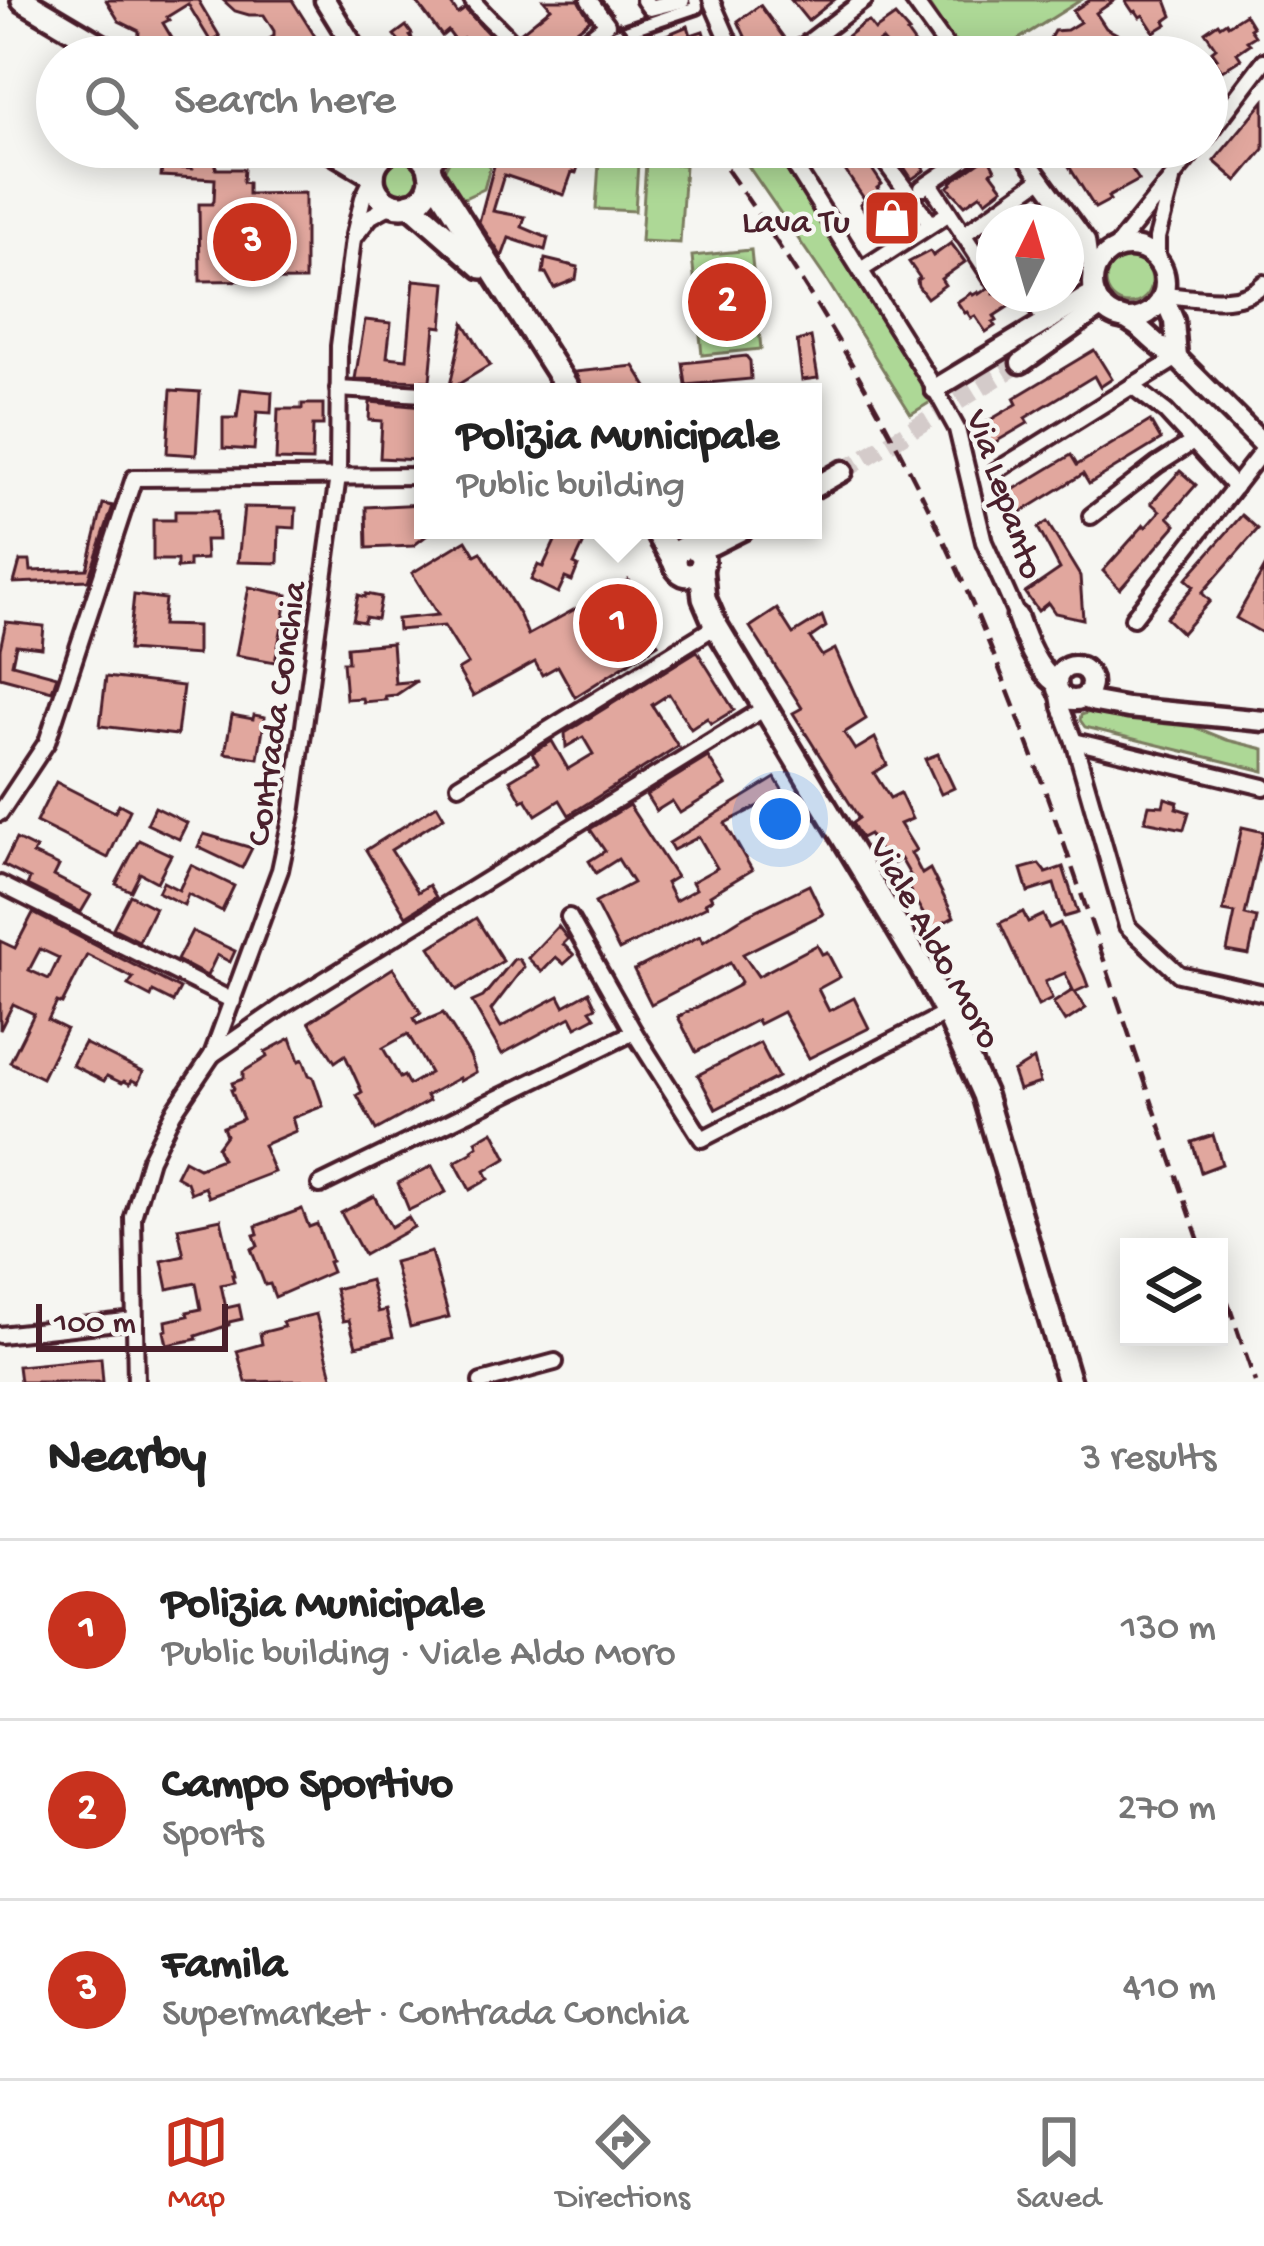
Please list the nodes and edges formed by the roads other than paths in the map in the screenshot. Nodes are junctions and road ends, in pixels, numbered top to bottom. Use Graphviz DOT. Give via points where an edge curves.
graph roads {
  1 [pos="23,0"];
  2 [pos="325,0"];
  3 [pos="472,0"];
  4 [pos="589,0"];
  5 [pos="644,0"];
  6 [pos="682,0"];
  7 [pos="695,0"];
  8 [pos="711,0"];
  9 [pos="864,0"];
  10 [pos="913,0"];
  11 [pos="84,36"];
  12 [pos="347,36"];
  13 [pos="510,36"];
  14 [pos="591,36"];
  15 [pos="614,36"];
  16 [pos="727,36"];
  17 [pos="821,36"];
  18 [pos="939,36"];
  19 [pos="1264,62"];
  20 [pos="1228,109"];
  21 [pos="377,168"];
  22 [pos="380,168"];
  23 [pos="428,168"];
  24 [pos="431,168"];
  25 [pos="796,168"];
  26 [pos="889,168"];
  27 [pos="952,168"];
  28 [pos="1034,168"];
  29 [pos="1180,168"];
  30 [pos="1173,176"];
  31 [pos="1042,179"];
  32 [pos="930,183"];
  33 [pos="910,197"];
  34 [pos="401,204"];
  35 [pos="949,213"];
  36 [pos="931,224"];
  37 [pos="963,235"];
  38 [pos="353,239"];
  39 [pos="1087,242"];
  40 [pos="1111,252"];
  41 [pos="976,254"];
  42 [pos="1157,261"];
  43 [pos="861,270"];
  44 [pos="1264,283"];
  45 [pos="1163,295"];
  46 [pos="512,301"];
  47 [pos="1101,301"];
  48 [pos="1040,312"];
  49 [pos="1046,321"];
  50 [pos="1177,358"];
  51 [pos="1021,363"];
  52 [pos="564,383"];
  53 [pos="1132,386"];
  54 [pos="338,389"];
  55 [pos="935,389"];
  56 [pos="414,393"];
  57 [pos="1193,442"];
  58 [pos="1264,447"];
  59 [pos="843,471"];
  60 [pos="996,471"];
  61 [pos="338,476"];
  62 [pos="414,476"];
  63 [pos="822,483"];
  64 [pos="1235,487"];
  65 [pos="1091,516"];
  66 [pos="667,539"];
  67 [pos="726,539"];
  68 [pos="689,560"];
  69 [pos="1017,616"];
  70 [pos="1133,618"];
  71 [pos="716,626"];
  72 [pos="1083,671"];
  73 [pos="1057,687"];
  74 [pos="1080,699"];
  75 [pos="765,708"];
  76 [pos="1142,708"];
  77 [pos="1264,721"];
  78 [pos="1073,741"];
  79 [pos="459,785"];
  80 [pos="1264,787"];
  81 [pos="0,813"];
  82 [pos="0,884"];
  83 [pos="569,916"];
  84 [pos="1264,993"];
  85 [pos="232,1001"];
  86 [pos="947,1013"];
  87 [pos="634,1032"];
  88 [pos="212,1055"];
  89 [pos="320,1186"];
  90 [pos="135,1320"];
  91 [pos="0,1334"];
  92 [pos="555,1363"];
  93 [pos="136,1382"];
  94 [pos="481,1382"];
  95 [pos="1069,1382"];
  1 -- 11 [label="main road"];
  2 -- 12 [label="street"];
  3 -- 13 [label="street"];
  4 -- 14 [label="street" via="607,24"];
  5 -- 6 [label="street" via="650,8"];
  7 -- 15 [label="street" via="697,8"];
  8 -- 16 [label="street"];
  9 -- 17 [label="street"];
  10 -- 18 [label="street"];
  19 -- 20 [label="street"];
  21 -- 38 [label="street, Contrada Conchia"];
  22 -- 34 [label="main road" via="379,194"];
  23 -- 34 [label="main road" via="424,195"];
  24 -- 46 [label="main road"];
  25 -- 43 [label="street, Via Lepanto"];
  26 -- 33 [label="street"];
  27 -- 32 [label="street"];
  28 -- 31 [label="street"];
  29 -- 30 [label="street"];
  30 -- 40 [label="street"];
  30 -- 42 [label="street"];
  31 -- 37 [label="street"];
  31 -- 39 [label="street"];
  32 -- 33 [label="street"];
  32 -- 35 [label="street"];
  33 -- 36 [label="street"];
  34 -- 38 [label="street" via="371,216"];
  34 -- 46 [label="main road" via="469,254"];
  35 -- 36 [label="street"];
  35 -- 37 [label="street"];
  36 -- 43 [label="street"];
  37 -- 41 [label="street"];
  38 -- 54 [label="street, Contrada Conchia"];
  39 -- 40 [label="street"];
  39 -- 47 [label="street"];
  40 -- 42 [label="street" via="1139,249"];
  40 -- 47 [label="street" via="1099,264"];
  42 -- 45 [label="street"];
  43 -- 55 [label="street, Via Lepanto"];
  44 -- 45 [label="street" via="1235,299"];
  45 -- 47 [label="street" via="1134,319"];
  45 -- 50 [label="street"];
  46 -- 52 [label="main road"];
  47 -- 49 [label="street" via="1088,297"];
  47 -- 50 [label="street"];
  47 -- 51 [label="street"];
  48 -- 49 [label="street"];
  49 -- 55 [label="street"];
  50 -- 53 [label="street"];
  50 -- 58 [label="street"];
  53 -- 57 [label="street"];
  53 -- 60 [label="street"];
  54 -- 56 [label="street"];
  54 -- 61 [label="street, Contrada Conchia"];
  55 -- 69 [label="street, Via Lepanto" via="957,428 984,542"];
  57 -- 64 [label="street"];
  57 -- 65 [label="street"];
  58 -- 64 [label="street"];
  59 -- 63 [label="street"];
  61 -- 62 [label="street"];
  61 -- 81 [label="street" via="134,478 46,742"];
  61 -- 85 [label="street, Contrada Conchia" via="292,814"];
  64 -- 70 [label="street"];
  66 -- 68 [label="main road, Viale Aldo Moro"];
  67 -- 68 [label="street"];
  68 -- 71 [label="main road, Viale Aldo Moro"];
  69 -- 72 [label="street" via="1045,651"];
  69 -- 73 [label="street"];
  71 -- 75 [label="main road, Viale Aldo Moro"];
  71 -- 79 [label="street"];
  72 -- 73 [label="street" via="1064,668"];
  72 -- 74 [label="street" via="1090,689"];
  72 -- 76 [label="street"];
  73 -- 74 [label="street"];
  73 -- 78 [label="street"];
  74 -- 76 [label="street"];
  74 -- 78 [label="street"];
  75 -- 86 [label="main road, Viale Aldo Moro"];
  75 -- 88 [label="street"];
  76 -- 77 [label="street"];
  78 -- 80 [label="street"];
  78 -- 84 [label="street" via="1127,926 1179,974"];
  82 -- 85 [label="street"];
  83 -- 87 [label="street"];
  85 -- 88 [label="street, Contrada Conchia"];
  86 -- 87 [label="street" via="702,1138"];
  86 -- 95 [label="main road, Viale Aldo Moro" via="984,1095"];
  87 -- 89 [label="street"];
  88 -- 90 [label="street, Contrada Conchia" via="150,1159 133,1217"];
  90 -- 91 [label="street"];
  90 -- 93 [label="street, Contrada Conchia"];
  92 -- 94 [label="street"];
}
